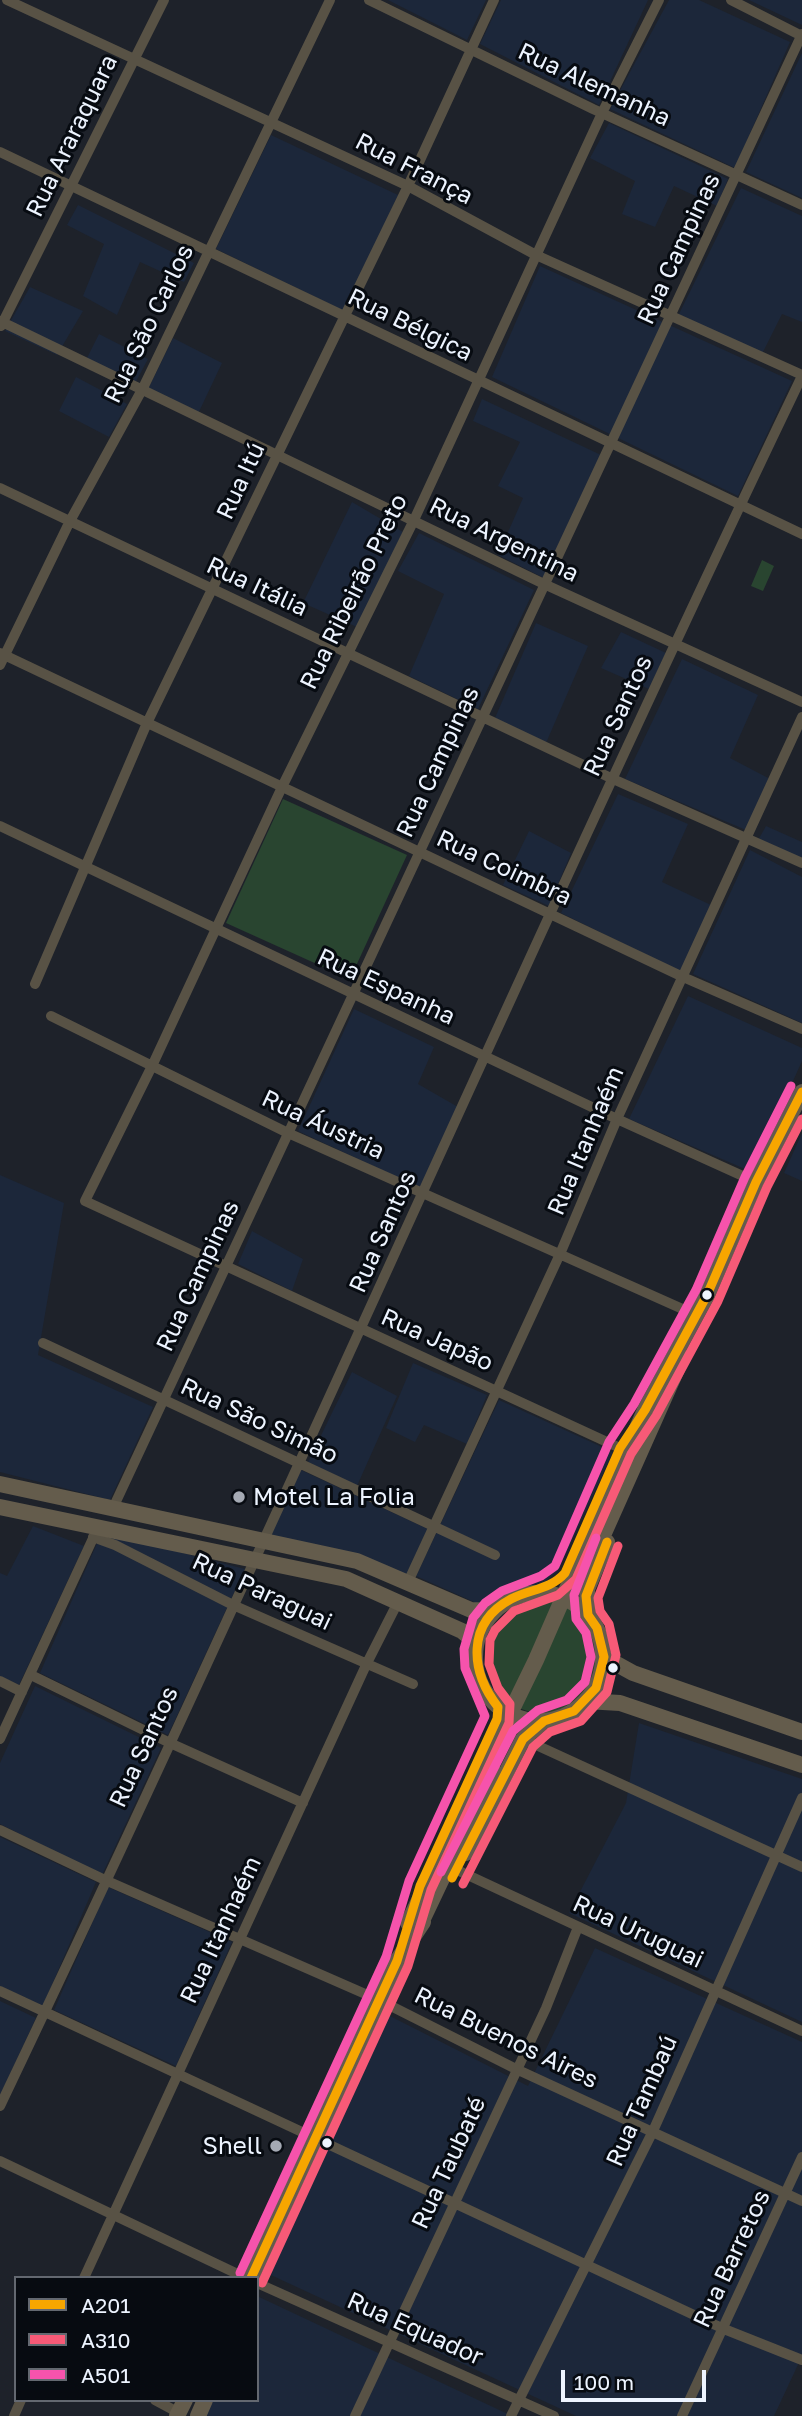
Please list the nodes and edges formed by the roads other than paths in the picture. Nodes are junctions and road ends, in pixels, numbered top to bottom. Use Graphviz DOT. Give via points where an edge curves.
graph roads {
  1 [pos="8,0"];
  2 [pos="164,0"];
  3 [pos="330,0"];
  4 [pos="369,0"];
  5 [pos="494,0"];
  6 [pos="659,0"];
  7 [pos="731,0"];
  8 [pos="802,35"];
  9 [pos="470,49"];
  10 [pos="134,60"];
  11 [pos="603,113"];
  12 [pos="272,123"];
  13 [pos="0,152"];
  14 [pos="737,175"];
  15 [pos="71,186"];
  16 [pos="408,186"];
  17 [pos="802,205"];
  18 [pos="208,251"];
  19 [pos="536,256"];
  20 [pos="670,315"];
  21 [pos="344,316"];
  22 [pos="1,324"];
  23 [pos="802,375"];
  24 [pos="477,382"];
  25 [pos="143,388"];
  26 [pos="611,443"];
  27 [pos="277,453"];
  28 [pos="0,488"];
  29 [pos="740,505"];
  30 [pos="414,520"];
  31 [pos="71,521"];
  32 [pos="802,534"];
  33 [pos="544,584"];
  34 [pos="214,589"];
  35 [pos="675,644"];
  36 [pos="347,653"];
  37 [pos="2,658"];
  38 [pos="802,702"];
  39 [pos="483,717"];
  40 [pos="802,717"];
  41 [pos="148,723"];
  42 [pos="613,779"];
  43 [pos="282,787"];
  44 [pos="0,826"];
  45 [pos="748,838"];
  46 [pos="420,851"];
  47 [pos="802,863"];
  48 [pos="86,868"];
  49 [pos="550,912"];
  50 [pos="216,930"];
  51 [pos="683,977"];
  52 [pos="35,984"];
  53 [pos="353,994"];
  54 [pos="51,1016"];
  55 [pos="802,1029"];
  56 [pos="484,1056"];
  57 [pos="152,1066"];
  58 [pos="802,1092"];
  59 [pos="617,1119"];
  60 [pos="288,1133"];
  61 [pos="757,1182"];
  62 [pos="424,1194"];
  63 [pos="85,1201"];
  64 [pos="560,1254"];
  65 [pos="226,1266"];
  66 [pos="694,1320"];
  67 [pos="362,1330"];
  68 [pos="43,1343"];
  69 [pos="498,1389"];
  70 [pos="163,1399"];
  71 [pos="651,1413"];
  72 [pos="620,1448"];
  73 [pos="299,1464"];
  74 [pos="0,1484"];
  75 [pos="0,1507"];
  76 [pos="113,1508"];
  77 [pos="433,1526"];
  78 [pos="96,1533"];
  79 [pos="262,1542"];
  80 [pos="495,1555"];
  81 [pos="253,1561"];
  82 [pos="408,1582"];
  83 [pos="527,1594"];
  84 [pos="398,1602"];
  85 [pos="233,1605"];
  86 [pos="494,1611"];
  87 [pos="588,1615"];
  88 [pos="476,1643"];
  89 [pos="604,1657"];
  90 [pos="367,1663"];
  91 [pos="31,1675"];
  92 [pos="0,1681"];
  93 [pos="413,1684"];
  94 [pos="22,1692"];
  95 [pos="586,1701"];
  96 [pos="498,1707"];
  97 [pos="544,1721"];
  98 [pos="802,1732"];
  99 [pos="0,1739"];
  100 [pos="523,1739"];
  101 [pos="170,1743"];
  102 [pos="802,1765"];
  103 [pos="802,1798"];
  104 [pos="303,1803"];
  105 [pos="0,1830"];
  106 [pos="777,1855"];
  107 [pos="802,1867"];
  108 [pos="457,1870"];
  109 [pos="105,1880"];
  110 [pos="413,1926"];
  111 [pos="578,1927"];
  112 [pos="241,1940"];
  113 [pos="715,1990"];
  114 [pos="0,1991"];
  115 [pos="379,2000"];
  116 [pos="44,2013"];
  117 [pos="802,2031"];
  118 [pos="516,2069"];
  119 [pos="177,2071"];
  120 [pos="0,2106"];
  121 [pos="653,2131"];
  122 [pos="314,2138"];
  123 [pos="802,2157"];
  124 [pos="0,2161"];
  125 [pos="786,2194"];
  126 [pos="802,2201"];
  127 [pos="454,2203"];
  128 [pos="114,2213"];
  129 [pos="589,2264"];
  130 [pos="84,2276"];
  131 [pos="244,2276"];
  132 [pos="249,2276"];
  133 [pos="259,2284"];
  134 [pos="724,2329"];
  135 [pos="389,2339"];
  136 [pos="802,2360"];
  137 [pos="519,2400"];
  138 [pos="160,2402"];
  139 [pos="180,2410"];
  140 [pos="355,2416"];
  141 [pos="511,2416"];
  142 [pos="554,2416"];
  143 [pos="682,2416"];
  1 -- 10 [label="street, Rua França"];
  2 -- 10 [label="street, Rua Araraquara"];
  3 -- 12 [label="street, Rua São Carlos"];
  4 -- 9 [label="street, Rua Alemanha"];
  5 -- 9 [label="street, Rua Itú"];
  6 -- 11 [label="street, Rua Ribeirão Preto"];
  7 -- 8 [label="street"];
  8 -- 14 [label="street, Rua Campinas"];
  9 -- 11 [label="street, Rua Alemanha"];
  9 -- 16 [label="street, Rua Itú"];
  10 -- 12 [label="street, Rua França"];
  10 -- 15 [label="street, Rua Araraquara"];
  11 -- 14 [label="street, Rua Alemanha"];
  11 -- 19 [label="street, Rua Ribeirão Preto"];
  12 -- 16 [label="street, Rua França"];
  12 -- 18 [label="street, Rua São Carlos"];
  13 -- 15 [label="street, Rua Bélgica"];
  14 -- 17 [label="street, Rua Alemanha"];
  14 -- 20 [label="street, Rua Campinas"];
  15 -- 18 [label="street, Rua Bélgica"];
  15 -- 22 [label="street, Rua Araraquara"];
  16 -- 19 [label="street, Rua França"];
  16 -- 21 [label="street, Rua Itú"];
  18 -- 21 [label="street, Rua Bélgica"];
  18 -- 25 [label="street, Rua São Carlos"];
  19 -- 20 [label="street, Rua França"];
  19 -- 24 [label="street, Rua Ribeirão Preto"];
  20 -- 23 [label="street, Rua França"];
  20 -- 26 [label="street, Rua Campinas"];
  21 -- 24 [label="street, Rua Bélgica"];
  21 -- 27 [label="street, Rua Itú"];
  22 -- 25 [label="street, Rua Argentina"];
  23 -- 29 [label="street, Rua Santos"];
  24 -- 26 [label="street, Rua Bélgica"];
  24 -- 30 [label="street, Rua Ribeirão Preto"];
  25 -- 27 [label="street, Rua Argentina"];
  25 -- 31 [label="street, Rua São Carlos"];
  26 -- 29 [label="street, Rua Bélgica"];
  26 -- 33 [label="street, Rua Campinas"];
  27 -- 30 [label="street, Rua Argentina"];
  27 -- 34 [label="street, Rua Itú"];
  28 -- 31 [label="street, Rua Itália"];
  29 -- 32 [label="street, Rua Bélgica"];
  29 -- 35 [label="street, Rua Santos"];
  30 -- 33 [label="street, Rua Argentina"];
  30 -- 36 [label="street, Rua Ribeirão Preto"];
  31 -- 34 [label="street, Rua Itália"];
  31 -- 37 [label="street, Rua São Carlos"];
  33 -- 35 [label="street, Rua Argentina"];
  33 -- 39 [label="street, Rua Campinas"];
  34 -- 36 [label="street, Rua Itália"];
  34 -- 41 [label="street, Rua Itú"];
  35 -- 38 [label="street, Rua Argentina"];
  35 -- 42 [label="street, Rua Santos"];
  36 -- 39 [label="street, Rua Itália"];
  36 -- 43 [label="street, Rua Ribeirão Preto"];
  37 -- 41 [label="street, Rua Coimbra"];
  39 -- 42 [label="street, Rua Itália"];
  39 -- 46 [label="street, Rua Campinas"];
  40 -- 45 [label="street, Rua Itanhaém"];
  41 -- 43 [label="street, Rua Coimbra"];
  41 -- 48 [label="street, Rua Itú"];
  42 -- 45 [label="street, Rua Itália"];
  42 -- 49 [label="street, Rua Santos"];
  43 -- 46 [label="street, Rua Coimbra"];
  43 -- 50 [label="street, Rua Ribeirão Preto"];
  44 -- 48 [label="street, Rua Espanha"];
  45 -- 47 [label="street, Rua Itália"];
  45 -- 51 [label="street, Rua Itanhaém"];
  46 -- 49 [label="street, Rua Coimbra"];
  46 -- 53 [label="street, Rua Campinas"];
  48 -- 50 [label="street, Rua Espanha"];
  48 -- 52 [label="street, Rua Itú"];
  49 -- 51 [label="street, Rua Coimbra"];
  49 -- 56 [label="street, Rua Santos"];
  50 -- 53 [label="street, Rua Espanha"];
  50 -- 57 [label="street, Rua Ribeirão Preto"];
  51 -- 55 [label="street, Rua Coimbra"];
  51 -- 59 [label="street, Rua Itanhaém"];
  53 -- 56 [label="street, Rua Espanha"];
  53 -- 60 [label="street, Rua Campinas"];
  54 -- 57 [label="street, Rua Áustria"];
  56 -- 59 [label="street, Rua Espanha"];
  56 -- 62 [label="street, Rua Santos"];
  57 -- 60 [label="street, Rua Áustria"];
  57 -- 63 [label="street, Rua Ribeirão Preto"];
  58 -- 61 [label="main road"];
  59 -- 61 [label="street, Rua Espanha"];
  59 -- 64 [label="street, Rua Itanhaém"];
  60 -- 62 [label="street, Rua Áustria"];
  60 -- 65 [label="street, Rua Campinas"];
  61 -- 66 [label="main road"];
  62 -- 64 [label="street, Rua Áustria"];
  62 -- 67 [label="street, Rua Santos"];
  63 -- 65 [label="street, Rua Japão"];
  64 -- 66 [label="street, Rua Áustria"];
  64 -- 69 [label="street, Rua Itanhaém"];
  65 -- 67 [label="street, Rua Japão"];
  65 -- 70 [label="street, Rua Campinas"];
  66 -- 71 [label="main road" via="688,1343"];
  67 -- 69 [label="street, Rua Japão"];
  67 -- 73 [label="street, Rua Santos"];
  68 -- 70 [label="street, Rua São Simão"];
  69 -- 72 [label="street, Rua Japão"];
  69 -- 77 [label="street, Rua Itanhaém"];
  70 -- 73 [label="street, Rua São Simão"];
  70 -- 76 [label="street, Rua Campinas"];
  71 -- 72 [label="main road"];
  71 -- 87 [label="main road" via="647,1455 587,1589"];
  71 -- 110 [label="main road"];
  72 -- 83 [label="main road" via="565,1573 550,1587"];
  73 -- 77 [label="street, Rua São Simão"];
  73 -- 79 [label="street, Rua Santos"];
  74 -- 76 [label="main road"];
  75 -- 78 [label="main road"];
  76 -- 79 [label="main road"];
  77 -- 80 [label="street, Rua São Simão"];
  77 -- 82 [label="street, Rua Itanhaém"];
  78 -- 81 [label="main road"];
  78 -- 85 [label="street, Rua Paraguai"];
  78 -- 91 [label="street"];
  79 -- 81 [label="street, Rua Santos"];
  79 -- 82 [label="main road" via="357,1561"];
  81 -- 84 [label="main road" via="346,1579"];
  81 -- 85 [label="street, Rua Santos"];
  82 -- 86 [label="main road" via="471,1609"];
  83 -- 86 [label="main road"];
  83 -- 87 [label="main road" via="560,1596"];
  84 -- 88 [label="main road" via="463,1632"];
  84 -- 90 [label="street, Rua Itanhaém"];
  85 -- 90 [label="street, Rua Paraguai"];
  85 -- 101 [label="street, Rua Santos"];
  86 -- 88 [label="main road"];
  87 -- 89 [label="main road" via="597,1628"];
  88 -- 96 [label="main road" via="478,1678"];
  89 -- 95 [label="main road" via="596,1688"];
  89 -- 98 [label="main road" via="633,1673"];
  90 -- 93 [label="street, Rua Paraguai"];
  90 -- 104 [label="street, Rua Itanhaém"];
  91 -- 94 [label="street"];
  91 -- 101 [label="street"];
  92 -- 94 [label="street"];
  94 -- 99 [label="street"];
  95 -- 97 [label="main road" via="574,1711"];
  95 -- 102 [label="main road" via="620,1703"];
  96 -- 97 [label="main road" via="513,1716"];
  96 -- 110 [label="main road" via="420,1886"];
  97 -- 100 [label="main road"];
  100 -- 106 [label="street"];
  100 -- 108 [label="main road"];
  101 -- 104 [label="street"];
  101 -- 109 [label="street, Rua Santos"];
  103 -- 106 [label="street, Rua Tambaú"];
  104 -- 112 [label="street, Rua Itanhaém"];
  105 -- 109 [label="street, Rua Buenos Aires"];
  106 -- 107 [label="street"];
  106 -- 113 [label="street, Rua Tambaú"];
  108 -- 110 [label="main road"];
  108 -- 111 [label="street, Rua Uruguai"];
  109 -- 112 [label="street, Rua Buenos Aires"];
  109 -- 116 [label="street, Rua Santos"];
  110 -- 115 [label="main road"];
  111 -- 113 [label="street, Rua Uruguai"];
  111 -- 118 [label="street, Rua Taubaté"];
  112 -- 115 [label="street, Rua Buenos Aires"];
  112 -- 119 [label="street, Rua Itanhaém"];
  113 -- 117 [label="street, Rua Uruguai"];
  113 -- 121 [label="street, Rua Tambaú"];
  114 -- 116 [label="street"];
  115 -- 118 [label="street, Rua Buenos Aires"];
  115 -- 122 [label="main road"];
  116 -- 119 [label="street"];
  116 -- 120 [label="street, Rua Santos"];
  118 -- 121 [label="street, Rua Buenos Aires"];
  118 -- 127 [label="street, Rua Taubaté"];
  119 -- 122 [label="street"];
  119 -- 128 [label="street, Rua Itanhaém"];
  121 -- 125 [label="street, Rua Buenos Aires"];
  121 -- 129 [label="street, Rua Tambaú"];
  122 -- 127 [label="street"];
  122 -- 132 [label="main road"];
  123 -- 125 [label="street, Rua Barretos"];
  124 -- 128 [label="street"];
  125 -- 126 [label="street, Rua Buenos Aires"];
  125 -- 134 [label="street, Rua Barretos"];
  127 -- 129 [label="street"];
  127 -- 135 [label="street, Rua Taubaté"];
  128 -- 130 [label="street, Rua Itanhaém"];
  128 -- 131 [label="street"];
  129 -- 134 [label="street"];
  129 -- 137 [label="street, Rua Tambaú"];
  133 -- 135 [label="street, Rua Equador"];
  134 -- 136 [label="street"];
  134 -- 143 [label="street, Rua Barretos"];
  135 -- 137 [label="street, Rua Equador"];
  135 -- 140 [label="street, Rua Taubaté"];
  137 -- 141 [label="street, Rua Tambaú"];
  137 -- 142 [label="street, Rua Equador"];
  138 -- 139 [label="street"];
}
